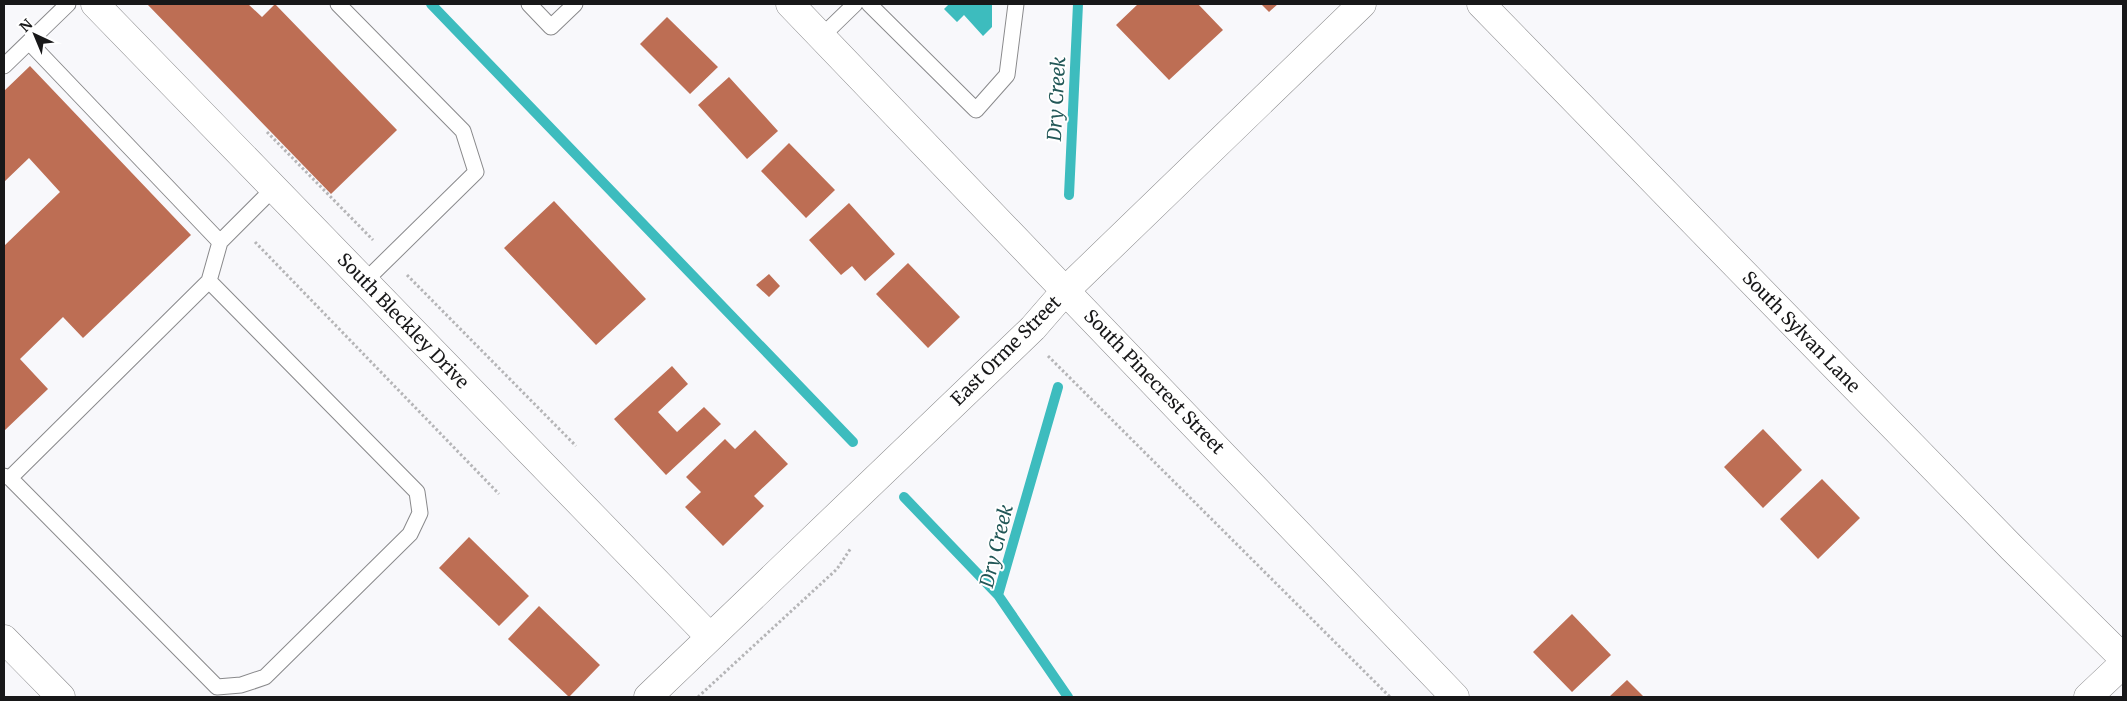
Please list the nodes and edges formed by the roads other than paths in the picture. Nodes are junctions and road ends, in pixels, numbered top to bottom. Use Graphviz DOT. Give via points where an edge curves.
graph roads {
  1 [pos="68,4"];
  2 [pos="95,4"];
  3 [pos="338,4"];
  4 [pos="529,4"];
  5 [pos="575,4"];
  6 [pos="790,4"];
  7 [pos="855,4"];
  8 [pos="869,4"];
  9 [pos="1016,4"];
  10 [pos="1362,4"];
  11 [pos="1481,4"];
  12 [pos="822,37"];
  13 [pos="29,42"];
  14 [pos="4,66"];
  15 [pos="274,188"];
  16 [pos="220,242"];
  17 [pos="209,280"];
  18 [pos="365,281"];
  19 [pos="1066,290"];
  20 [pos="7,477"];
  21 [pos="710,638"];
  22 [pos="4,639"];
  23 [pos="2123,658"];
  24 [pos="2123,664"];
  25 [pos="61,697"];
  26 [pos="648,697"];
  27 [pos="1455,697"];
  28 [pos="2088,697"];
  1 -- 13 [label="lane"];
  2 -- 15 [label="street, South Bleckley Drive"];
  3 -- 18 [label="lane" via="463,131 476,172"];
  4 -- 5 [label="lane" via="550,26"];
  6 -- 12 [label="street, South Pinecrest Street"];
  7 -- 12 [label="lane"];
  8 -- 9 [label="lane" via="976,110 1008,75"];
  10 -- 19 [label="street, East Orme Street"];
  11 -- 23 [label="street, South Sylvan Lane"];
  12 -- 19 [label="street, South Pinecrest Street"];
  13 -- 14 [label="lane"];
  13 -- 16 [label="lane"];
  15 -- 16 [label="lane"];
  15 -- 18 [label="street, South Bleckley Drive"];
  16 -- 17 [label="lane"];
  17 -- 20 [label="lane"];
  17 -- 20 [label="lane" via="417,492 420,513 410,534 265,676 241,686 217,687"];
  18 -- 21 [label="street, South Bleckley Drive"];
  19 -- 21 [label="street, East Orme Street" via="1033,328"];
  19 -- 27 [label="street, South Pinecrest Street"];
  21 -- 26 [label="street, East Orme Street"];
  22 -- 25 [label="street"];
  24 -- 28 [label="street"];
}
